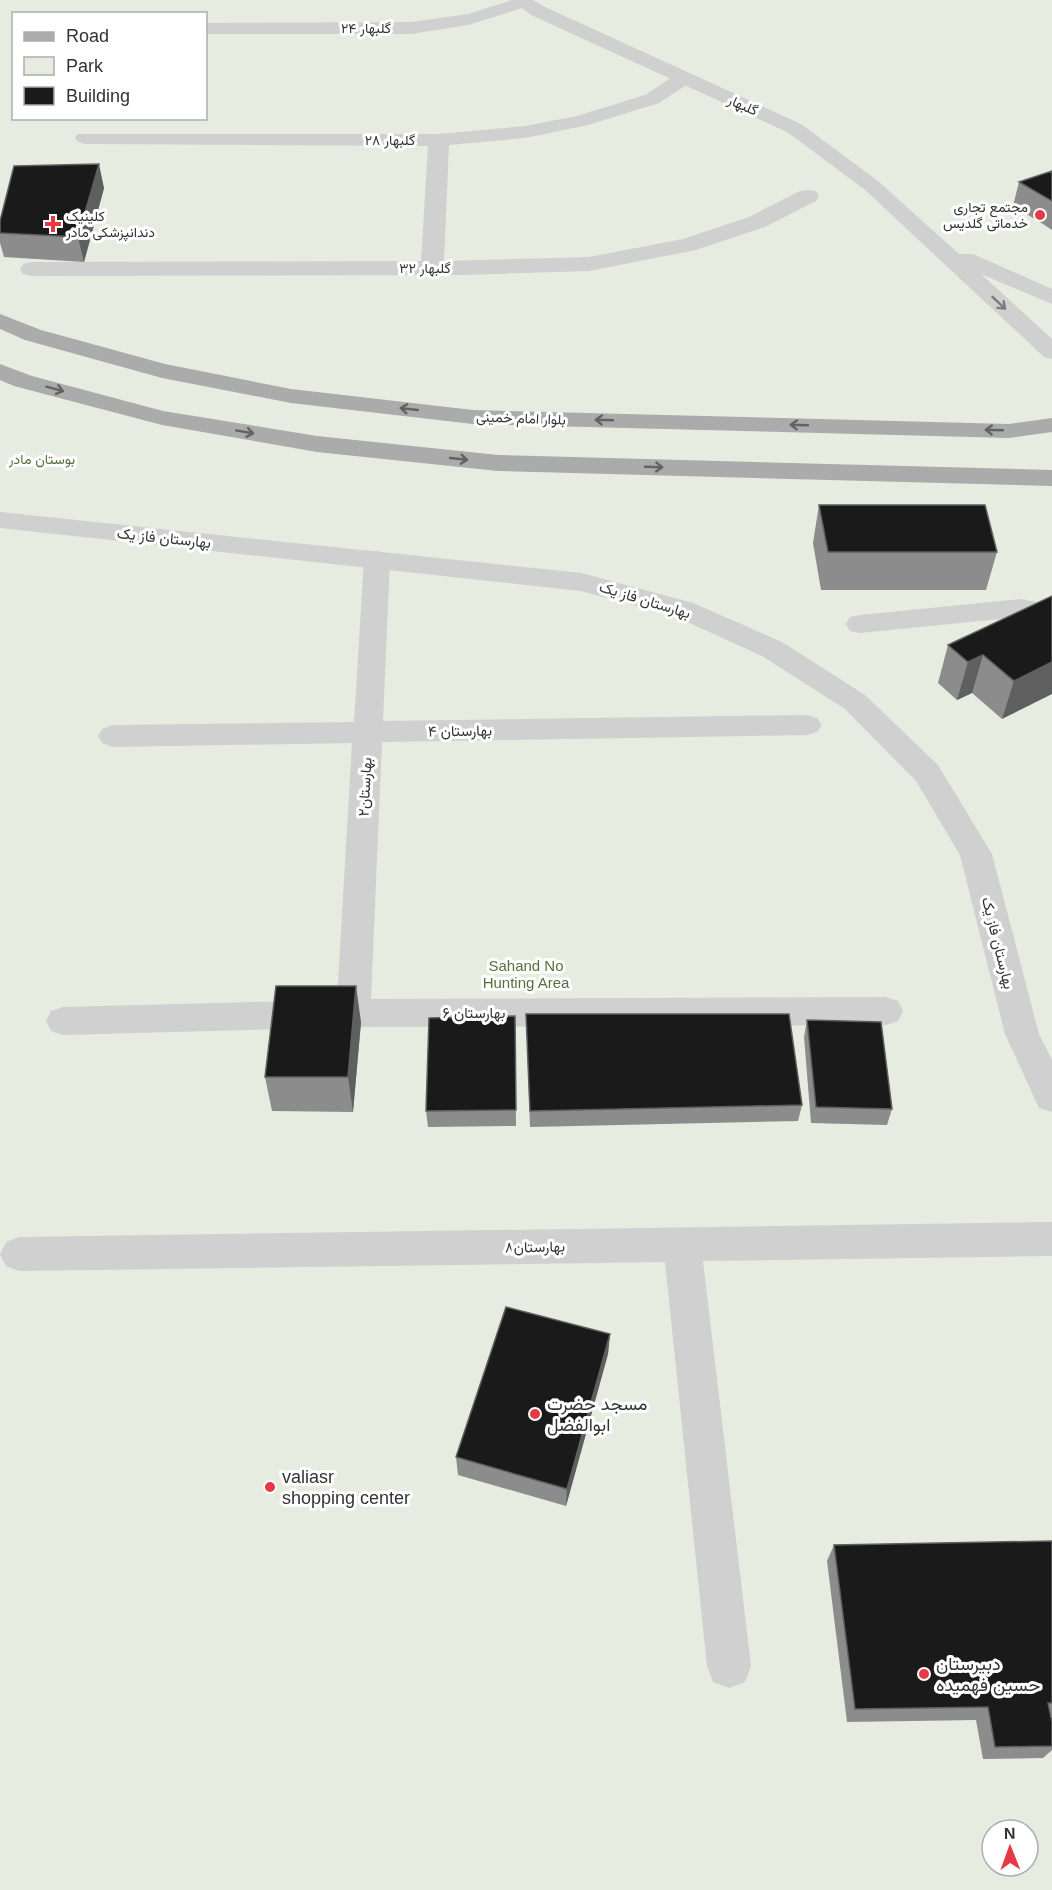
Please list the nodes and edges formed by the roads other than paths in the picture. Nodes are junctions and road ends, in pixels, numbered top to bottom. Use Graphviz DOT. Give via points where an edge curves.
graph roads {
  1 [pos="522,1"];
  2 [pos="207,28"];
  3 [pos="684,78"];
  4 [pos="138,120"];
  5 [pos="86,138"];
  6 [pos="132,138"];
  7 [pos="439,140"];
  8 [pos="808,196"];
  9 [pos="941,248"];
  10 [pos="432,268"];
  11 [pos="31,269"];
  12 [pos="1052,297"];
  13 [pos="0,321"];
  14 [pos="1052,352"];
  15 [pos="0,370"];
  16 [pos="1052,425"];
  17 [pos="1052,478"];
  18 [pos="0,520"];
  19 [pos="377,560"];
  20 [pos="1052,614"];
  21 [pos="860,624"];
  22 [pos="807,725"];
  23 [pos="368,732"];
  24 [pos="113,735"];
  25 [pos="886,1011"];
  26 [pos="353,1013"];
  27 [pos="63,1021"];
  28 [pos="1052,1098"];
  29 [pos="1052,1239"];
  30 [pos="682,1245"];
  31 [pos="19,1254"];
  32 [pos="729,1666"];
  1 -- 2 [label="street, گلبهار ۲۴" via="494,15 411,28"];
  1 -- 3 [label="street, گلبهار" via="538,12"];
  3 -- 7 [label="street, گلبهار ۲۸" via="652,99 581,121 525,132"];
  3 -- 9 [label="street, گلبهار" via="794,128 849,167"];
  4 -- 6 [label="street"];
  5 -- 6 [label="street, گلبهار ۲۸"];
  6 -- 7 [label="street, گلبهار ۲۸"];
  7 -- 10 [label="street"];
  8 -- 10 [label="street, گلبهار ۳۲" via="757,222 688,246 590,264"];
  9 -- 12 [label="street"];
  9 -- 14 [label="street, گلبهار, one-way"];
  10 -- 11 [label="street, گلبهار ۳۲"];
  16 -- 13 [label="main road, بلوار امام خمینی, one-way" via="1009,431 473,417 291,396 174,373 33,335"];
  15 -- 17 [label="main road, one-way" via="23,381 162,418 316,444 498,463"];
  18 -- 19 [label="street, بهارستان فاز یک"];
  19 -- 23 [label="street, بهارستان۲"];
  19 -- 28 [label="street, بهارستان فاز یک" via="581,582 682,609 772,649 855,702 927,773 976,854 1022,1034"];
  20 -- 21 [label="street" via="1022,608"];
  22 -- 23 [label="street, بهارستان ۴"];
  23 -- 24 [label="street, بهارستان ۴"];
  23 -- 26 [label="street, بهارستان۲"];
  25 -- 26 [label="street, بهارستان ۶"];
  26 -- 27 [label="street, بهارستان ۶"];
  29 -- 30 [label="street, بهارستان۸"];
  30 -- 31 [label="street, بهارستان۸"];
  30 -- 32 [label="street"];
}
